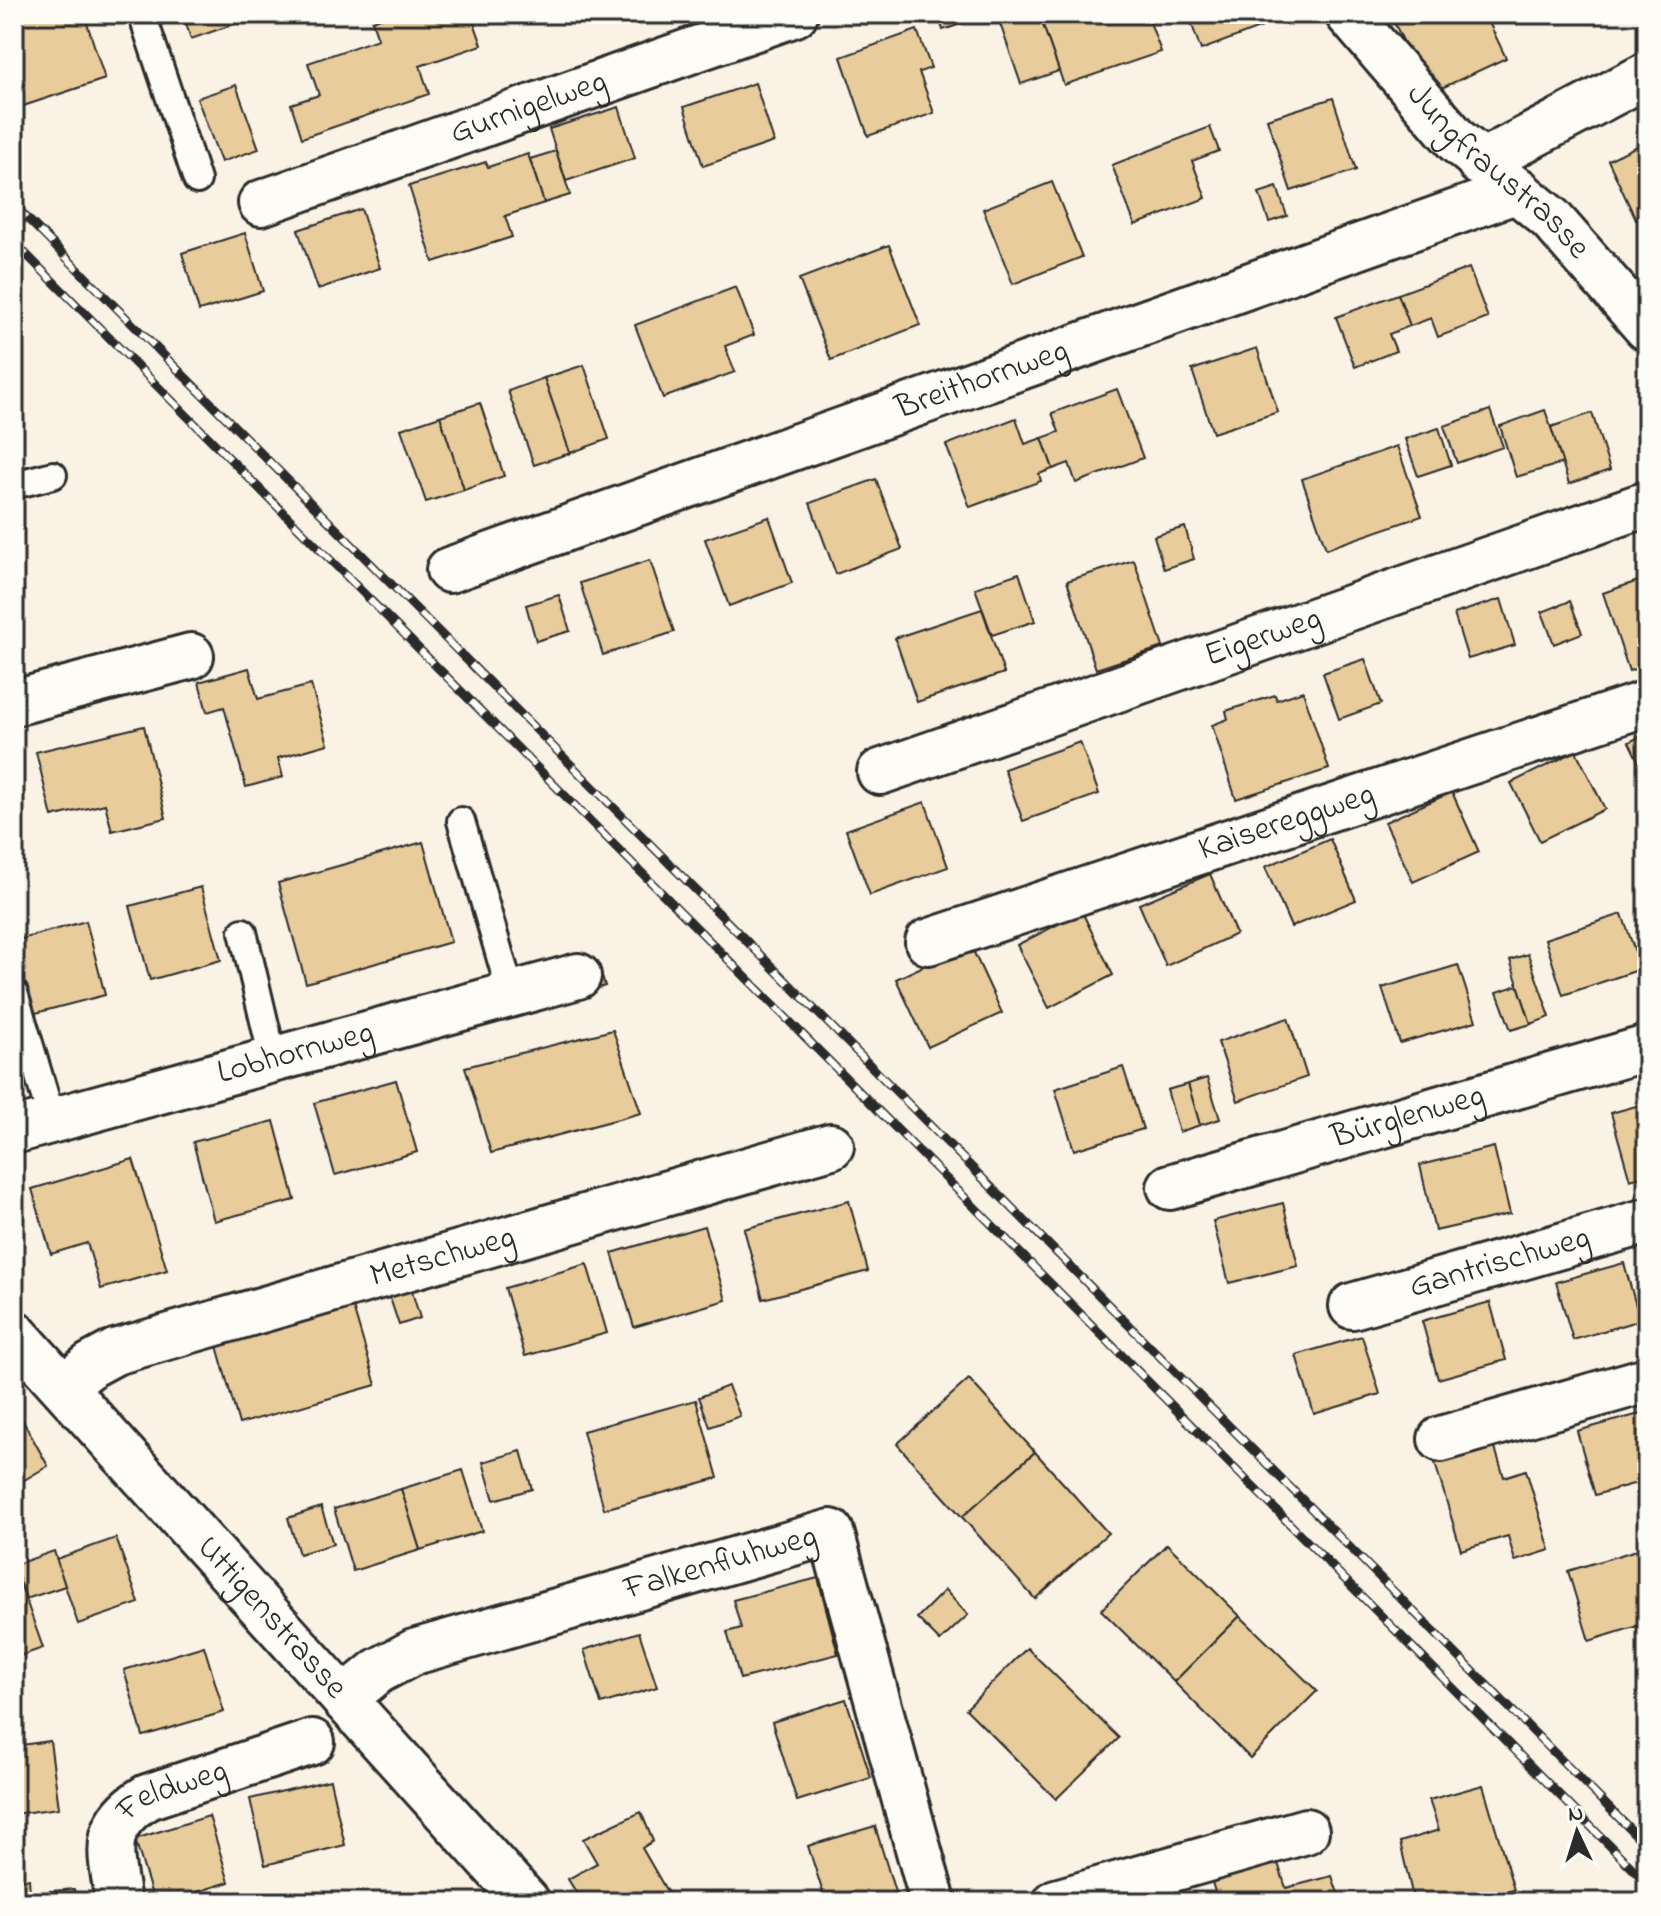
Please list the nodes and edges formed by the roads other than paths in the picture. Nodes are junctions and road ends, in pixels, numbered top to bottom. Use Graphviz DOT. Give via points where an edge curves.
graph roads {
  1 [pos="142,14"];
  2 [pos="795,14"];
  3 [pos="1348,14"];
  4 [pos="1647,75"];
  5 [pos="1480,163"];
  6 [pos="197,180"];
  7 [pos="1518,190"];
  8 [pos="261,203"];
  9 [pos="1647,328"];
  10 [pos="53,475"];
  11 [pos="14,485"];
  12 [pos="1647,504"];
  13 [pos="449,570"];
  14 [pos="191,656"];
  15 [pos="14,703"];
  16 [pos="1647,703"];
  17 [pos="880,772"];
  18 [pos="461,821"];
  19 [pos="243,932"];
  20 [pos="928,942"];
  21 [pos="578,976"];
  22 [pos="14,993"];
  23 [pos="511,994"];
  24 [pos="1647,1048"];
  25 [pos="273,1059"];
  26 [pos="33,1126"];
  27 [pos="831,1146"];
  28 [pos="1170,1187"];
  29 [pos="1647,1221"];
  30 [pos="1352,1306"];
  31 [pos="14,1333"];
  32 [pos="1647,1380"];
  33 [pos="63,1387"];
  34 [pos="1441,1439"];
  35 [pos="344,1699"];
  36 [pos="312,1742"];
  37 [pos="1306,1831"];
  38 [pos="1140,1891"];
  39 [pos="118,1902"];
  40 [pos="527,1902"];
  41 [pos="933,1902"];
  42 [pos="1056,1902"];
  1 -- 6 [label="lane"];
  2 -- 8 [label="street, Gurnigelweg"];
  3 -- 5 [label="street, Jungfraustrasse"];
  4 -- 5 [label="street"];
  5 -- 7 [label="street, Jungfraustrasse"];
  7 -- 9 [label="street, Jungfraustrasse" via="1551,219"];
  7 -- 13 [label="street, Breithornweg"];
  10 -- 11 [label="lane"];
  12 -- 17 [label="street, Eigerweg"];
  14 -- 15 [label="street"];
  16 -- 20 [label="street, Kaisereggweg"];
  18 -- 23 [label="lane"];
  19 -- 25 [label="lane"];
  21 -- 23 [label="street, Lobhornweg"];
  22 -- 26 [label="lane"];
  23 -- 25 [label="street, Lobhornweg"];
  24 -- 28 [label="street, Bürglenweg"];
  25 -- 26 [label="street, Lobhornweg"];
  27 -- 33 [label="street, Metschweg" via="115,1352"];
  29 -- 30 [label="street, Gantrischweg"];
  31 -- 33 [label="street, Uttigenstrasse"];
  32 -- 34 [label="street"];
  33 -- 35 [label="street, Uttigenstrasse"];
  35 -- 40 [label="street, Uttigenstrasse"];
  35 -- 41 [label="street, Falkenfluhweg" via="414,1652 831,1532"];
  36 -- 39 [label="street, Feldweg" via="147,1797 126,1809 113,1828 110,1850"];
  37 -- 38 [label="street"];
  38 -- 42 [label="street"];
}
